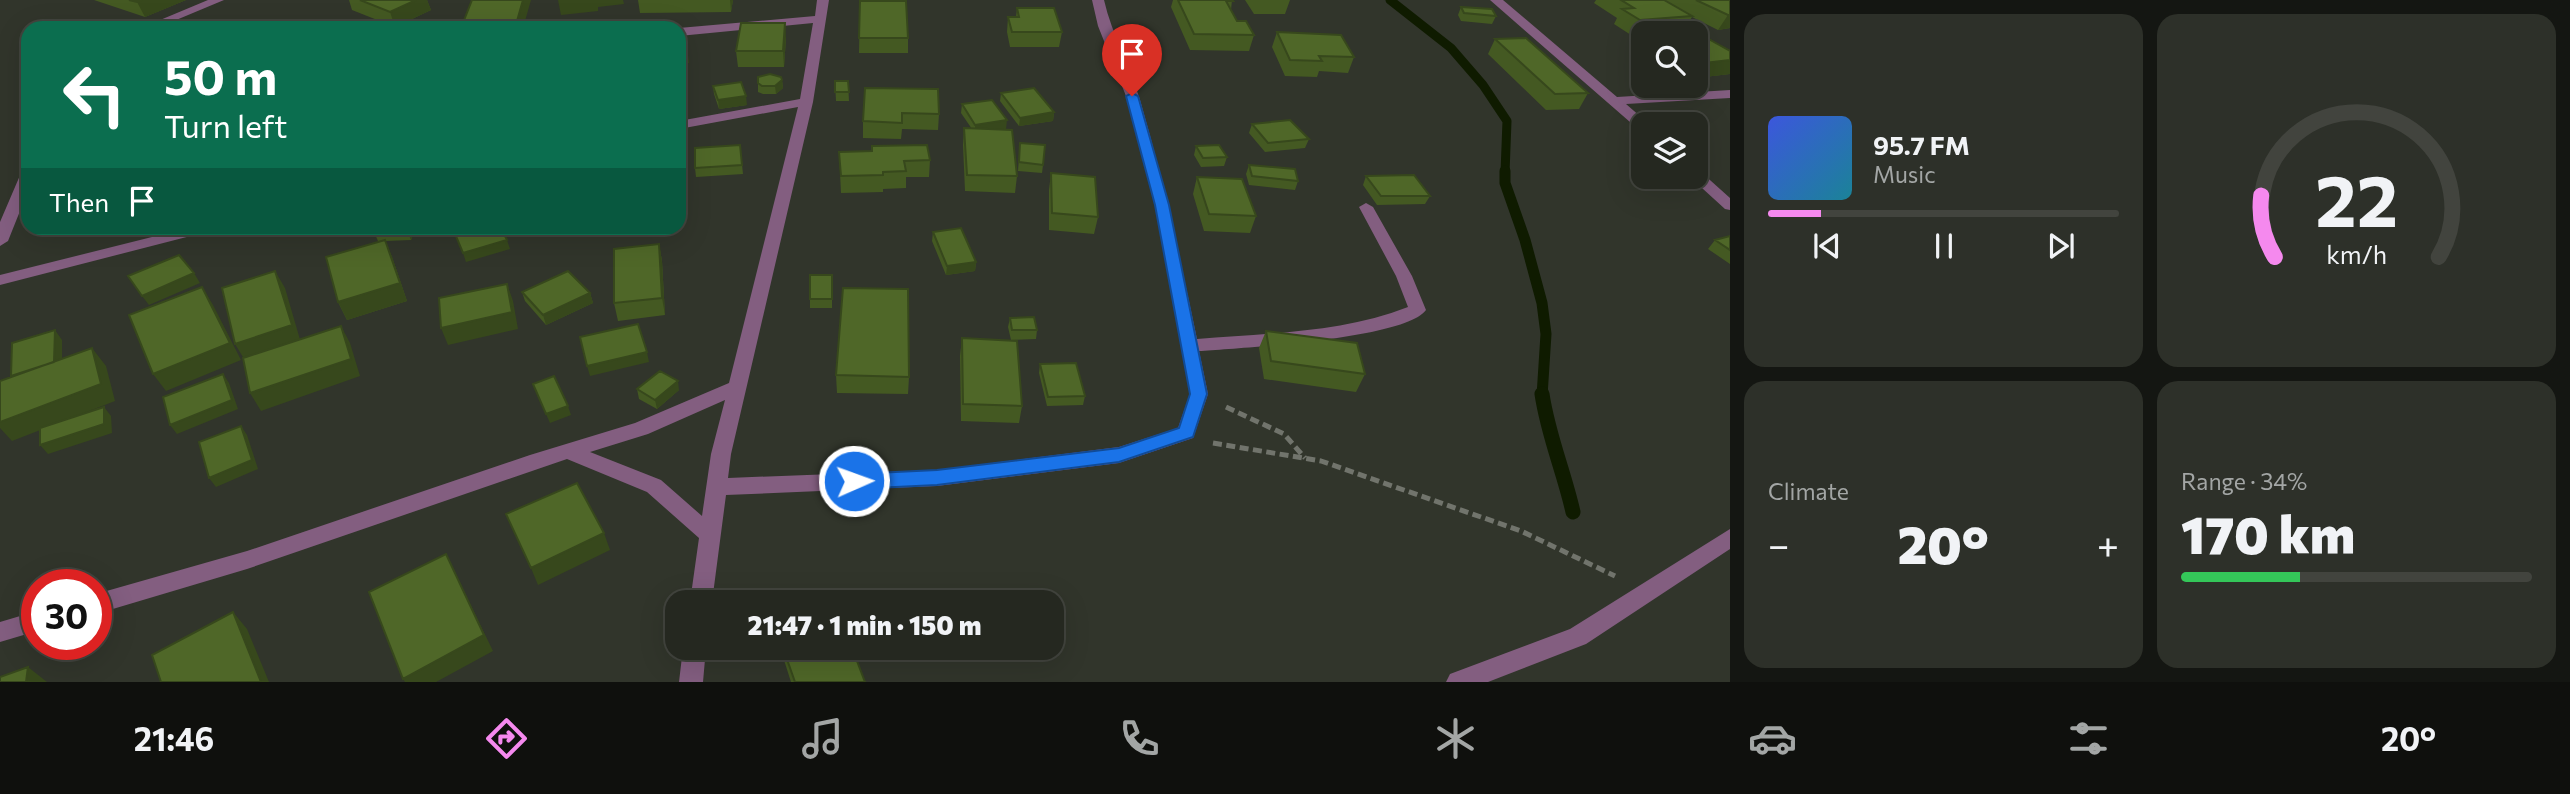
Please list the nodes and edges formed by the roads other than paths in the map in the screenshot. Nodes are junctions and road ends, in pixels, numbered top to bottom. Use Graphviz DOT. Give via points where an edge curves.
graph roads {
  1 [pos="218,0"];
  2 [pos="823,0"];
  3 [pos="1098,0"];
  4 [pos="1496,0"];
  5 [pos="819,19"];
  6 [pos="165,21"];
  7 [pos="686,31"];
  8 [pos="1730,94"];
  9 [pos="1616,101"];
  10 [pos="806,102"];
  11 [pos="1631,115"];
  12 [pos="686,124"];
  13 [pos="1708,186"];
  14 [pos="21,190"];
  15 [pos="1730,206"];
  16 [pos="1366,207"];
  17 [pos="177,235"];
  18 [pos="0,241"];
  19 [pos="0,280"];
  20 [pos="1188,346"];
  21 [pos="737,387"];
  22 [pos="569,450"];
  23 [pos="716,487"];
  24 [pos="710,535"];
  25 [pos="1730,538"];
  26 [pos="703,590"];
  27 [pos="112,599"];
  28 [pos="21,626"];
  29 [pos="0,632"];
  30 [pos="694,660"];
  31 [pos="691,682"];
  32 [pos="1458,682"];
  1 -- 6 [label="street"];
  2 -- 5 [label="street"];
  3 -- 20 [label="street" via="1132,96 1162,205"];
  4 -- 9 [label="street"];
  5 -- 7 [label="street"];
  5 -- 10 [label="street"];
  8 -- 9 [label="street"];
  9 -- 11 [label="street"];
  10 -- 12 [label="street"];
  10 -- 21 [label="street"];
  13 -- 15 [label="street"];
  14 -- 18 [label="street"];
  16 -- 20 [label="street" via="1405,276 1418,310 1391,322"];
  17 -- 19 [label="street"];
  20 -- 23 [label="street" via="1199,394 1186,433 1119,455 937,478"];
  21 -- 22 [label="street" via="641,429"];
  21 -- 23 [label="street"];
  22 -- 24 [label="street" via="654,486"];
  22 -- 27 [label="street" via="247,560"];
  23 -- 24 [label="street"];
  24 -- 26 [label="street"];
  25 -- 32 [label="street" via="1578,637"];
  28 -- 29 [label="street"];
  30 -- 31 [label="street"];
}
